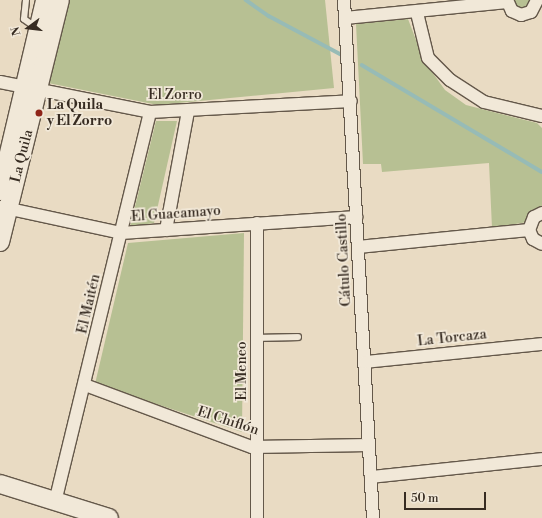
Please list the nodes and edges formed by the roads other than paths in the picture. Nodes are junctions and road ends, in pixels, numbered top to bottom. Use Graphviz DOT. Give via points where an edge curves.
graph roads {
  1 [pos="26,0"];
  2 [pos="45,0"];
  3 [pos="60,0"];
  4 [pos="344,0"];
  5 [pos="537,0"];
  6 [pos="507,1"];
  7 [pos="417,13"];
  8 [pos="345,18"];
  9 [pos="38,29"];
  10 [pos="0,82"];
  11 [pos="30,89"];
  12 [pos="352,101"];
  13 [pos="188,111"];
  14 [pos="150,112"];
  15 [pos="542,116"];
  16 [pos="0,192"];
  17 [pos="4,208"];
  18 [pos="542,213"];
  19 [pos="356,218"];
  20 [pos="257,223"];
  21 [pos="166,230"];
  22 [pos="529,230"];
  23 [pos="121,233"];
  24 [pos="0,242"];
  25 [pos="542,244"];
  26 [pos="358,247"];
  27 [pos="298,336"];
  28 [pos="256,338"];
  29 [pos="542,339"];
  30 [pos="542,344"];
  31 [pos="365,362"];
  32 [pos="85,386"];
  33 [pos="369,445"];
  34 [pos="257,447"];
  35 [pos="542,459"];
  36 [pos="371,477"];
  37 [pos="0,484"];
  38 [pos="54,502"];
  39 [pos="108,518"];
  40 [pos="257,518"];
  41 [pos="373,518"];
  1 -- 9 [label="lane" via="24,19"];
  2 -- 9 [label="main road, La Quila"];
  3 -- 11 [label="main road, La Quila"];
  4 -- 8 [label="street, Cátulo Castillo"];
  5 -- 6 [label="street" via="531,12 521,14 512,11"];
  6 -- 7 [label="street"];
  7 -- 8 [label="street"];
  7 -- 15 [label="street" via="428,58 450,80 484,102"];
  8 -- 12 [label="street, Cátulo Castillo"];
  9 -- 11 [label="main road, La Quila"];
  10 -- 11 [label="street, El Zorro"];
  11 -- 14 [label="street, El Zorro"];
  11 -- 16 [label="main road, La Quila"];
  11 -- 17 [label="main road, La Quila"];
  12 -- 13 [label="street, El Zorro"];
  12 -- 19 [label="street, Cátulo Castillo"];
  13 -- 14 [label="street, El Zorro"];
  13 -- 21 [label="street"];
  14 -- 23 [label="street, El Maitén"];
  17 -- 23 [label="street, El Guacamayo"];
  17 -- 24 [label="main road, La Quila"];
  18 -- 22 [label="street" via="534,217"];
  19 -- 20 [label="street, El Guacamayo"];
  19 -- 26 [label="street, Cátulo Castillo"];
  20 -- 21 [label="street, El Guacamayo"];
  20 -- 28 [label="street, El Meneo"];
  21 -- 23 [label="street, El Guacamayo"];
  22 -- 25 [label="street" via="533,239"];
  22 -- 26 [label="street"];
  23 -- 32 [label="street, El Maitén"];
  26 -- 31 [label="street, Cátulo Castillo"];
  27 -- 28 [label="lane"];
  28 -- 34 [label="street, El Meneo"];
  29 -- 30 [label="street, La Torcaza"];
  30 -- 31 [label="street, La Torcaza"];
  31 -- 33 [label="street, Cátulo Castillo"];
  32 -- 34 [label="street, El Chiflón"];
  32 -- 38 [label="street, El Maitén"];
  33 -- 34 [label="street, El Chiflón"];
  33 -- 36 [label="street, Cátulo Castillo"];
  34 -- 40 [label="street, El Meneo"];
  35 -- 36 [label="street"];
  36 -- 41 [label="street, Cátulo Castillo"];
  37 -- 38 [label="main road"];
  38 -- 39 [label="main road"];
}
